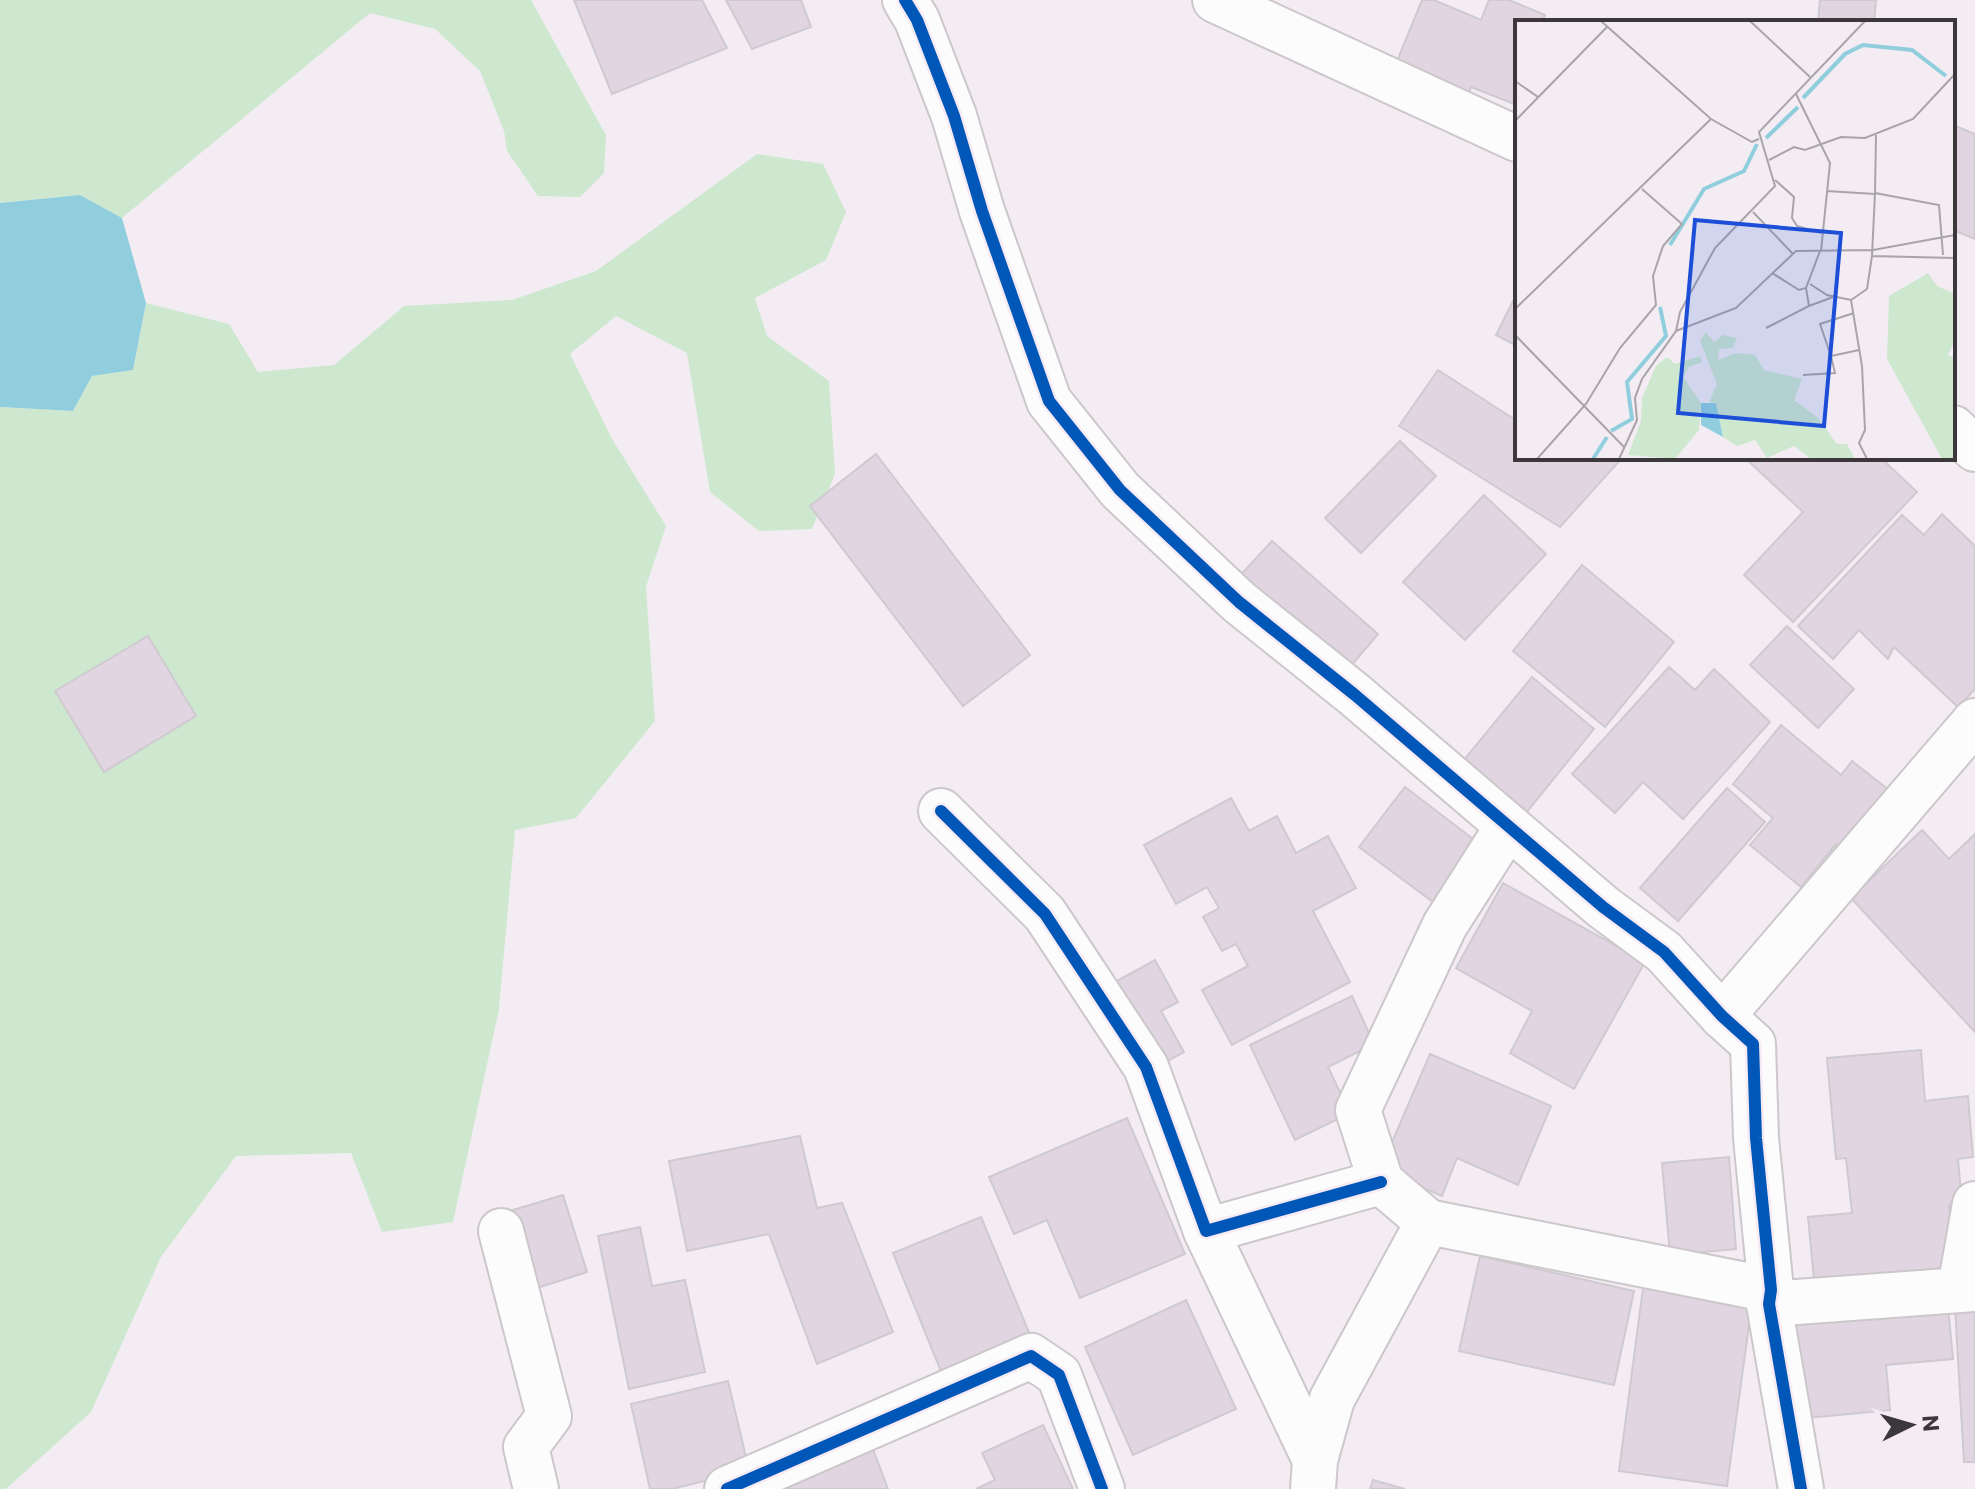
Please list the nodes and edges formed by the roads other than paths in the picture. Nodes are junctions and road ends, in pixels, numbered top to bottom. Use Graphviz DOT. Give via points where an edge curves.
graph roads {
  1 [pos="905,0"];
  2 [pos="1215,0"];
  3 [pos="1515,138"];
  4 [pos="1955,430"];
  5 [pos="1975,449"];
  6 [pos="1975,721"];
  7 [pos="941,811"];
  8 [pos="1508,826"];
  9 [pos="1722,1016"];
  10 [pos="1381,1182"];
  11 [pos="1975,1204"];
  12 [pos="1428,1222"];
  13 [pos="501,1231"];
  14 [pos="1206,1231"];
  15 [pos="1967,1289"];
  16 [pos="1770,1297"];
  17 [pos="1314,1474"];
  18 [pos="536,1489"];
  19 [pos="727,1489"];
  20 [pos="1102,1489"];
  21 [pos="1801,1489"];
  1 -- 8 [label="street" via="954,116 1049,401 1120,490 1228,592"];
  2 -- 3 [label="street"];
  4 -- 5 [label="street"];
  6 -- 9 [label="street"];
  7 -- 14 [label="street" via="1045,914 1146,1067"];
  8 -- 9 [label="street" via="1664,952"];
  8 -- 10 [label="street" via="1445,925 1358,1110"];
  9 -- 16 [label="street" via="1753,1044"];
  10 -- 12 [label="street"];
  10 -- 14 [label="street"];
  11 -- 15 [label="street"];
  12 -- 16 [label="street"];
  12 -- 17 [label="street" via="1332,1399"];
  13 -- 18 [label="street" via="549,1416 526,1447"];
  14 -- 17 [label="street"];
  15 -- 16 [label="street"];
  16 -- 21 [label="street"];
  19 -- 20 [label="street" via="1031,1356 1059,1375"];
}
